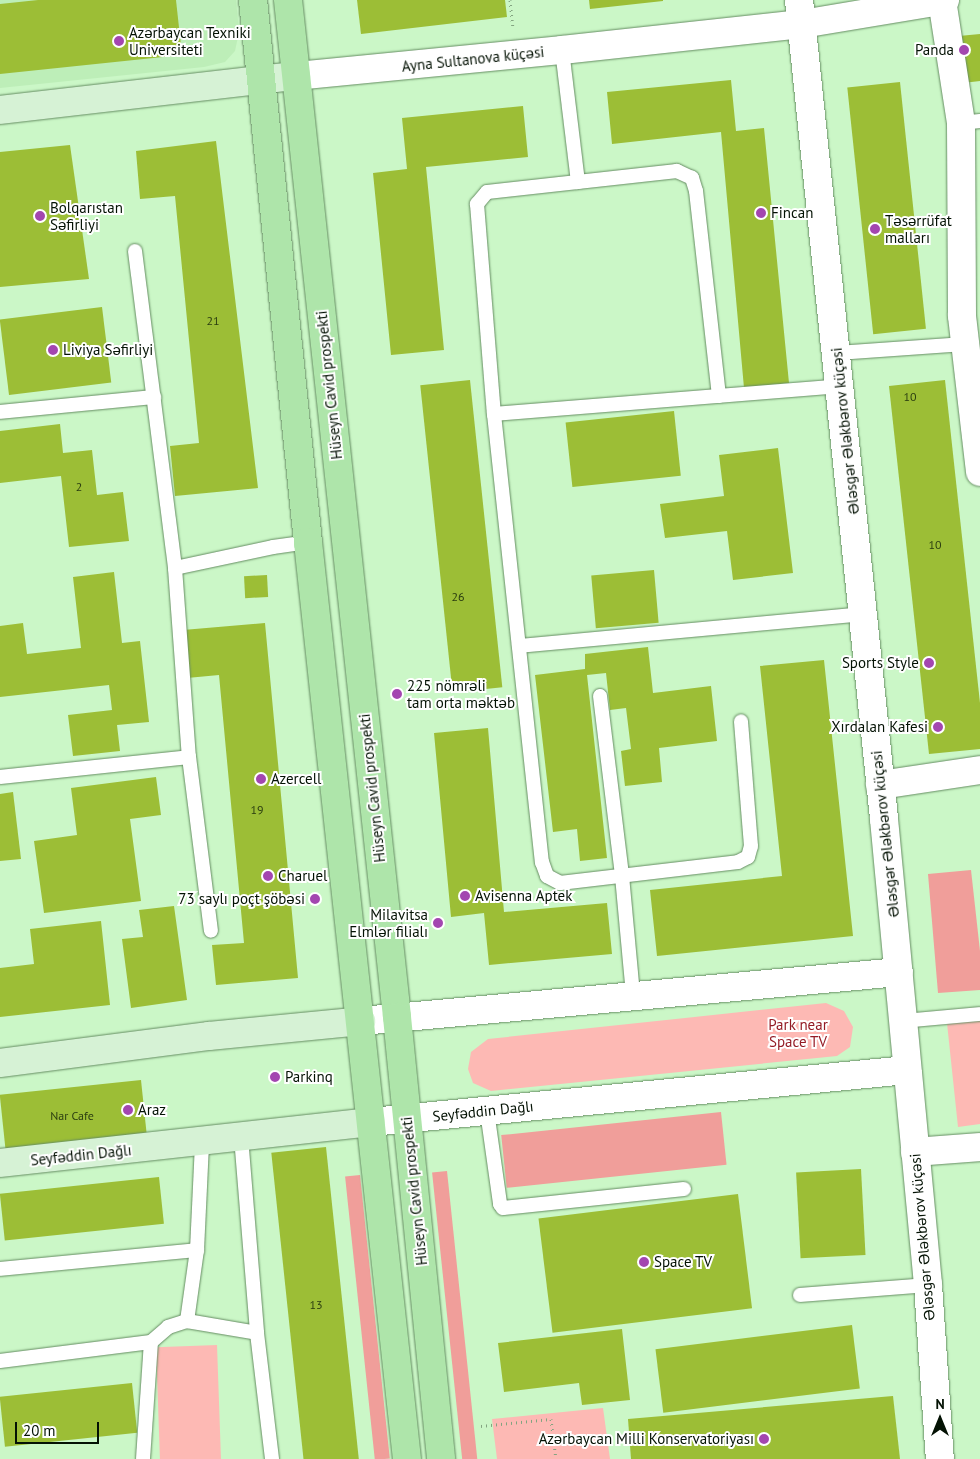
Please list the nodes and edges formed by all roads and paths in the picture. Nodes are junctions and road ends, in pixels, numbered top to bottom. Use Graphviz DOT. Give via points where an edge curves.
graph roads {
  1 [pos="253,0"];
  2 [pos="288,0"];
  3 [pos="943,1"];
  4 [pos="801,12"];
  5 [pos="562,50"];
  6 [pos="296,76"];
  7 [pos="262,79"];
  8 [pos="0,110"];
  9 [pos="970,122"];
  10 [pos="578,182"];
  11 [pos="135,251"];
  12 [pos="971,315"];
  13 [pos="965,344"];
  14 [pos="837,353"];
  15 [pos="840,386"];
  16 [pos="719,396"];
  17 [pos="154,397"];
  18 [pos="976,405"];
  19 [pos="0,412"];
  20 [pos="494,414"];
  21 [pos="980,472"];
  22 [pos="308,542"];
  23 [pos="175,568"];
  24 [pos="863,614"];
  25 [pos="519,646"];
  26 [pos="600,696"];
  27 [pos="740,721"];
  28 [pos="189,757"];
  29 [pos="980,770"];
  30 [pos="0,777"];
  31 [pos="880,786"];
  32 [pos="622,876"];
  33 [pos="211,930"];
  34 [pos="899,972"];
  35 [pos="634,995"];
  36 [pos="980,1014"];
  37 [pos="397,1017"];
  38 [pos="361,1021"];
  39 [pos="903,1021"];
  40 [pos="0,1063"];
  41 [pos="907,1070"];
  42 [pos="488,1111"];
  43 [pos="407,1119"];
  44 [pos="371,1122"];
  45 [pos="242,1137"];
  46 [pos="202,1142"];
  47 [pos="980,1147"];
  48 [pos="915,1152"];
  49 [pos="0,1163"];
  50 [pos="684,1189"];
  51 [pos="197,1250"];
  52 [pos="0,1270"];
  53 [pos="928,1286"];
  54 [pos="800,1295"];
  55 [pos="187,1320"];
  56 [pos="257,1334"];
  57 [pos="151,1342"];
  58 [pos="0,1361"];
  59 [pos="481,1426"];
  60 [pos="143,1459"];
  61 [pos="272,1459"];
  62 [pos="407,1459"];
  63 [pos="441,1459"];
  64 [pos="556,1459"];
  65 [pos="940,1459"];
  1 -- 7 [label="main road"];
  2 -- 6 [label="main road, Hüseyn Cavid prospekti"];
  3 -- 4 [label="street, Ayna Sultanova küçəsi"];
  3 -- 9 [label="street"];
  4 -- 5 [label="street, Ayna Sultanova küçəsi"];
  4 -- 14 [label="street, Ələsgər Ələkbərov küçəsi"];
  5 -- 6 [label="street, Ayna Sultanova küçəsi"];
  5 -- 10 [label="lane"];
  6 -- 7 [label="street, Ayna Sultanova küçəsi"];
  6 -- 37 [label="main road, Hüseyn Cavid prospekti"];
  7 -- 8 [label="street, Ayna Sultanova küçəsi"];
  7 -- 22 [label="main road"];
  9 -- 12 [label="street"];
  10 -- 16 [label="lane" via="677,171 692,178"];
  10 -- 20 [label="lane" via="487,192 476,204"];
  11 -- 17 [label="lane"];
  12 -- 13 [label="street"];
  13 -- 14 [label="lane"];
  13 -- 18 [label="street"];
  14 -- 15 [label="street, Ələsgər Ələkbərov küçəsi"];
  15 -- 16 [label="lane"];
  15 -- 24 [label="street, Ələsgər Ələkbərov küçəsi"];
  16 -- 20 [label="lane"];
  17 -- 19 [label="lane"];
  17 -- 23 [label="lane"];
  18 -- 21 [label="street"];
  20 -- 25 [label="lane"];
  22 -- 23 [label="lane" via="273,546"];
  22 -- 38 [label="main road"];
  23 -- 28 [label="lane"];
  24 -- 25 [label="lane"];
  24 -- 31 [label="street, Ələsgər Ələkbərov küçəsi"];
  25 -- 32 [label="lane" via="542,862 547,876 560,883"];
  26 -- 32 [label="lane"];
  27 -- 32 [label="lane" via="751,846 748,857 738,862"];
  28 -- 30 [label="lane"];
  28 -- 33 [label="lane"];
  29 -- 31 [label="street"];
  31 -- 34 [label="street, Ələsgər Ələkbərov küçəsi"];
  32 -- 35 [label="lane"];
  34 -- 35 [label="street"];
  34 -- 39 [label="street, Ələsgər Ələkbərov küçəsi"];
  35 -- 37 [label="street"];
  36 -- 39 [label="lane"];
  37 -- 38 [label="street"];
  37 -- 43 [label="main road, Hüseyn Cavid prospekti"];
  38 -- 40 [label="street" via="209,1036"];
  38 -- 44 [label="main road"];
  39 -- 41 [label="street, Ələsgər Ələkbərov küçəsi"];
  41 -- 42 [label="street, Seyfəddin Dağlı"];
  41 -- 48 [label="street, Ələsgər Ələkbərov küçəsi"];
  42 -- 43 [label="street, Seyfəddin Dağlı"];
  42 -- 50 [label="lane" via="503,1208"];
  43 -- 44 [label="street, Seyfəddin Dağlı"];
  43 -- 63 [label="main road, Hüseyn Cavid prospekti"];
  44 -- 45 [label="street, Seyfəddin Dağlı"];
  44 -- 62 [label="main road"];
  45 -- 46 [label="street, Seyfəddin Dağlı"];
  45 -- 56 [label="lane"];
  46 -- 49 [label="street, Seyfəddin Dağlı"];
  46 -- 51 [label="lane"];
  47 -- 48 [label="street"];
  48 -- 53 [label="street, Ələsgər Ələkbərov küçəsi"];
  51 -- 52 [label="lane"];
  51 -- 55 [label="lane"];
  53 -- 54 [label="lane"];
  53 -- 65 [label="street, Ələsgər Ələkbərov küçəsi"];
  55 -- 56 [label="lane"];
  55 -- 57 [label="lane" via="168,1328"];
  56 -- 61 [label="lane"];
  57 -- 58 [label="lane"];
  57 -- 60 [label="lane"];
  59 -- 64 [label="path" via="551,1419"];
}
